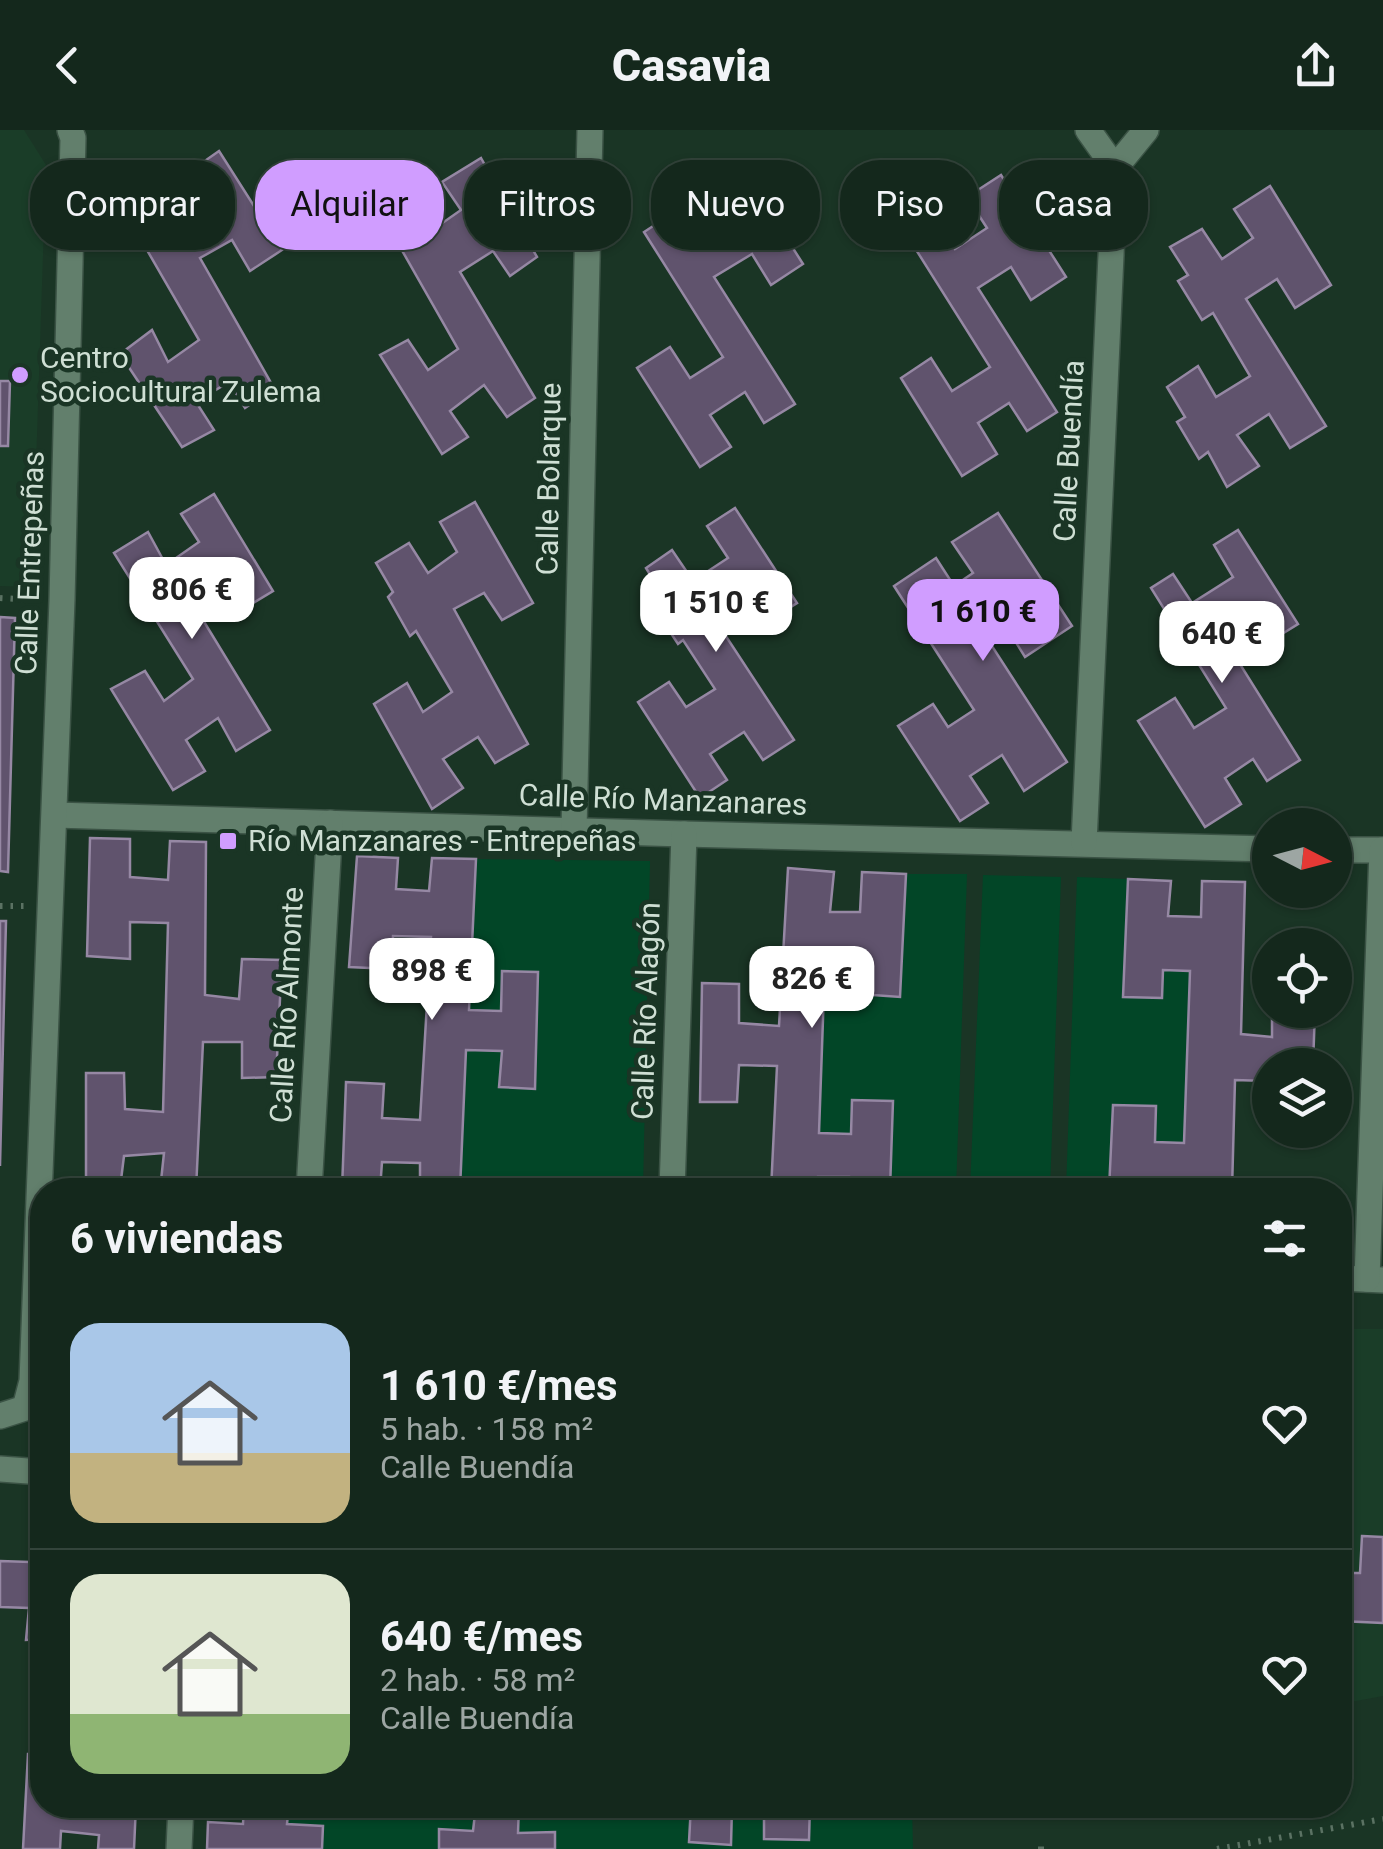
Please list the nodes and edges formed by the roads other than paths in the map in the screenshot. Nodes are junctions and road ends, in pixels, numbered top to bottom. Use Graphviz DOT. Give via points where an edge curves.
graph roads {
  1 [pos="590,130"];
  2 [pos="1088,130"];
  3 [pos="1146,130"];
  4 [pos="74,133"];
  5 [pos="1110,160"];
  6 [pos="1122,160"];
  7 [pos="1112,250"];
  8 [pos="55,814"];
  9 [pos="330,823"];
  10 [pos="574,830"];
  11 [pos="684,834"];
  12 [pos="1084,843"];
  13 [pos="1252,848"];
  14 [pos="1352,850"];
  15 [pos="1382,850"];
  16 [pos="1378,1087"];
  17 [pos="42,1178"];
  18 [pos="310,1178"];
  19 [pos="672,1178"];
  20 [pos="1375,1279"];
  21 [pos="30,1383"];
  22 [pos="12,1412"];
  23 [pos="0,1469"];
  24 [pos="30,1471"];
  25 [pos="180,1818"];
  26 [pos="178,1849"];
  1 -- 10 [label="street, Calle Bolarque"];
  2 -- 5 [label="street"];
  3 -- 6 [label="street"];
  4 -- 8 [label="street, Calle Entrepeñas"];
  7 -- 12 [label="street, Calle Buendía"];
  8 -- 9 [label="street, Calle Río Manzanares"];
  8 -- 17 [label="street, Calle Entrepeñas"];
  9 -- 10 [label="street, Calle Río Manzanares"];
  9 -- 18 [label="street, Calle Río Almonte"];
  10 -- 11 [label="street, Calle Río Manzanares"];
  11 -- 12 [label="street, Calle Río Manzanares"];
  11 -- 19 [label="street, Calle Río Alagón"];
  12 -- 13 [label="street, Calle Río Manzanares"];
  14 -- 15 [label="street"];
  15 -- 16 [label="street"];
  16 -- 20 [label="street"];
  21 -- 22 [label="street, Calle Entrepeñas"];
  23 -- 24 [label="street"];
  25 -- 26 [label="street"];
}
